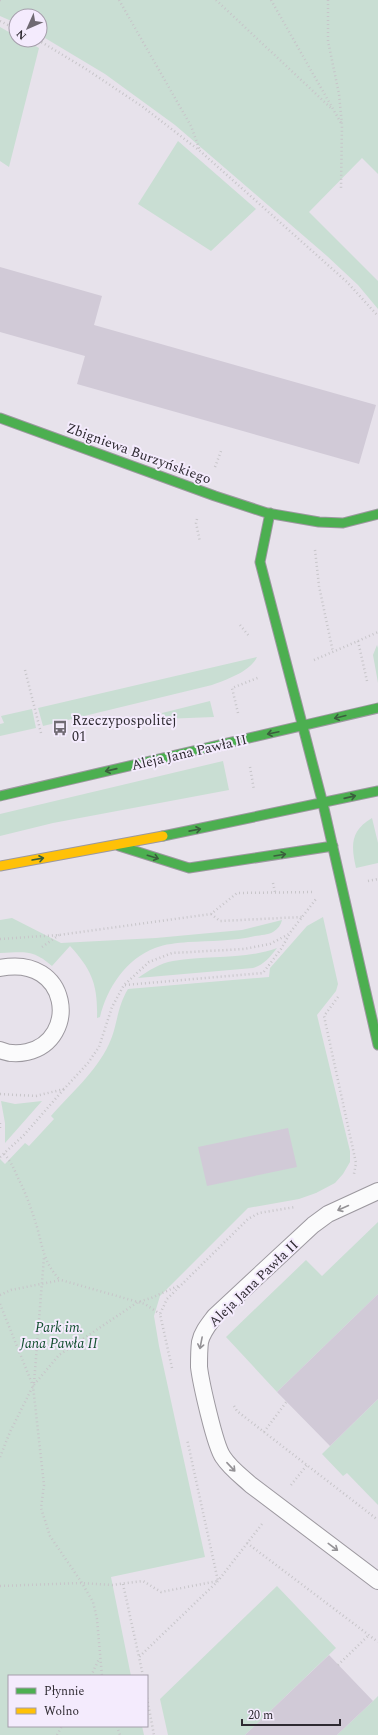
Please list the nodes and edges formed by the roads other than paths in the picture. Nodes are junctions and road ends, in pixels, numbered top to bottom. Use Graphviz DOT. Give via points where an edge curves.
graph roads {
  1 [pos="0,418"];
  2 [pos="270,513"];
  3 [pos="378,514"];
  4 [pos="378,708"];
  5 [pos="302,727"];
  6 [pos="378,791"];
  7 [pos="0,796"];
  8 [pos="322,804"];
  9 [pos="116,845"];
  10 [pos="333,846"];
  11 [pos="0,866"];
  12 [pos="0,968"];
  13 [pos="378,1045"];
  14 [pos="0,1050"];
  15 [pos="378,1191"];
  16 [pos="378,1581"];
  1 -- 2 [label="main road, Zbigniewa Burzyńskiego" via="207,493"];
  2 -- 3 [label="main road, Zbigniewa Burzyńskiego" via="344,523"];
  2 -- 5 [label="main road" via="260,562"];
  4 -- 5 [label="main road, Aleja Jana Pawła II, one-way"];
  5 -- 7 [label="main road, Aleja Jana Pawła II, one-way"];
  5 -- 8 [label="main road"];
  8 -- 6 [label="main road, one-way"];
  9 -- 8 [label="main road, one-way"];
  8 -- 10 [label="main road"];
  9 -- 10 [label="main road, one-way" via="189,868"];
  11 -- 9 [label="main road, one-way"];
  10 -- 13 [label="main road"];
  12 -- 14 [label="lane" via="23,966 37,970 49,979 57,991 61,1005 60,1019 55,1032 46,1043 33,1051 19,1054"];
  15 -- 16 [label="lane, Aleja Jana Pawła II, one-way" via="328,1214 313,1225 215,1316 204,1330 199,1354 201,1375 222,1456 251,1485"];
}
